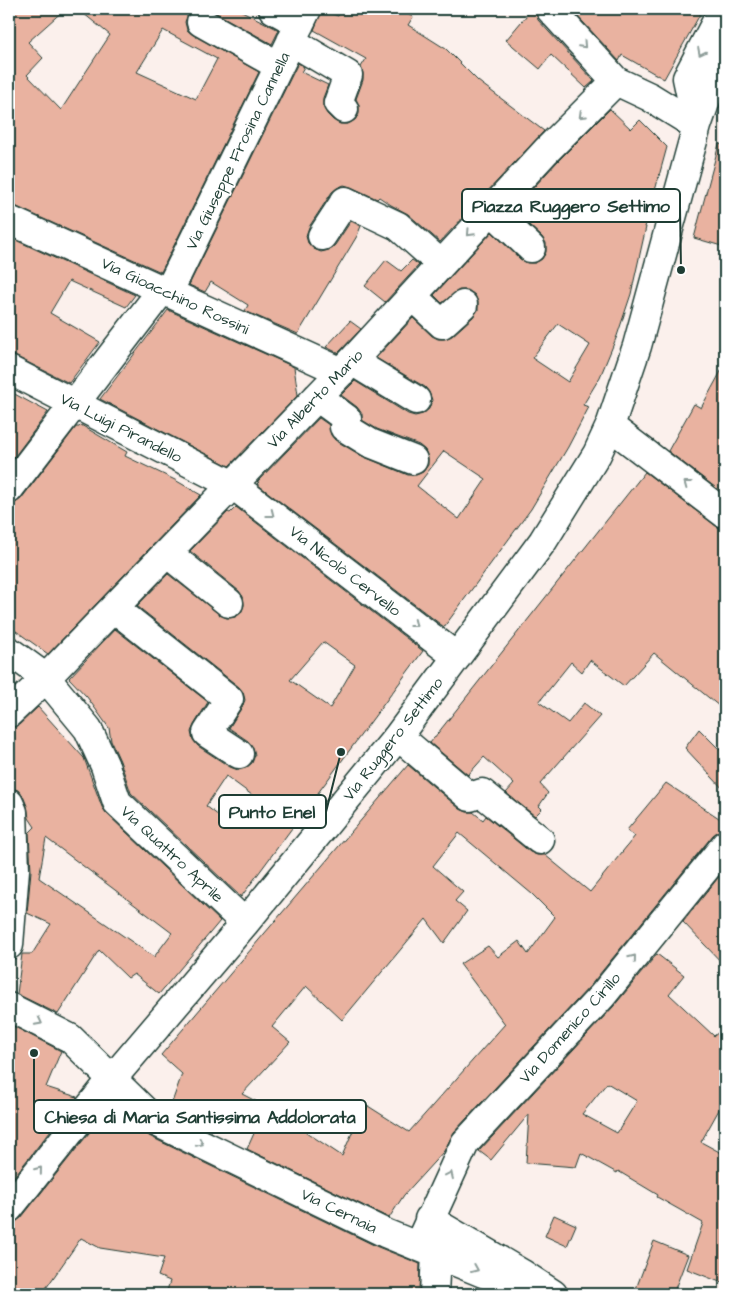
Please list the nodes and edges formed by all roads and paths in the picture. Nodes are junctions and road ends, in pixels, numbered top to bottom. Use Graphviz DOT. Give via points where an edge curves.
graph roads {
  1 [pos="273,9"];
  2 [pos="550,9"];
  3 [pos="723,9"];
  4 [pos="201,22"];
  5 [pos="299,25"];
  6 [pos="725,59"];
  7 [pos="279,66"];
  8 [pos="616,81"];
  9 [pos="344,109"];
  10 [pos="697,126"];
  11 [pos="491,210"];
  12 [pos="9,220"];
  13 [pos="322,236"];
  14 [pos="531,248"];
  15 [pos="441,264"];
  16 [pos="165,291"];
  17 [pos="412,296"];
  18 [pos="463,305"];
  19 [pos="347,366"];
  20 [pos="9,370"];
  21 [pos="317,397"];
  22 [pos="416,400"];
  23 [pos="74,404"];
  24 [pos="610,426"];
  25 [pos="413,460"];
  26 [pos="233,484"];
  27 [pos="9,488"];
  28 [pos="725,514"];
  29 [pos="167,553"];
  30 [pos="229,603"];
  31 [pos="114,608"];
  32 [pos="9,651"];
  33 [pos="456,657"];
  34 [pos="46,678"];
  35 [pos="9,713"];
  36 [pos="398,736"];
  37 [pos="239,754"];
  38 [pos="9,804"];
  39 [pos="540,840"];
  40 [pos="725,845"];
  41 [pos="245,923"];
  42 [pos="9,946"];
  43 [pos="9,1007"];
  44 [pos="112,1079"];
  45 [pos="9,1208"];
  46 [pos="429,1219"];
  47 [pos="427,1250"];
  48 [pos="434,1294"];
  49 [pos="525,1294"];
  50 [pos="553,1294"];
  1 -- 5 [label="street"];
  2 -- 8 [label="street, one-way"];
  3 -- 10 [label="street, one-way" via="687,78"];
  4 -- 7 [label="street"];
  5 -- 7 [label="street, Via Giuseppe Frosina Cannella"];
  5 -- 9 [label="street" via="348,75 338,103"];
  6 -- 10 [label="street, Via Ruggero Settimo" via="712,83"];
  7 -- 16 [label="street, Via Giuseppe Frosina Cannella"];
  8 -- 10 [label="street" via="650,97"];
  8 -- 11 [label="street, Via Alberto Mario, one-way"];
  10 -- 24 [label="street, Via Ruggero Settimo" via="637,346"];
  11 -- 14 [label="street"];
  11 -- 15 [label="street, Via Alberto Mario, one-way"];
  12 -- 16 [label="street, Via Gioacchino Rossini"];
  13 -- 15 [label="street" via="345,201 398,226"];
  15 -- 17 [label="street, Via Alberto Mario"];
  16 -- 19 [label="street, Via Gioacchino Rossini"];
  16 -- 23 [label="street, Via Giuseppe Frosina Cannella"];
  17 -- 18 [label="street" via="442,324"];
  17 -- 19 [label="street, Via Alberto Mario"];
  19 -- 21 [label="street, Via Alberto Mario"];
  19 -- 22 [label="street, Via Gioacchino Rossini"];
  20 -- 23 [label="street, Via Luigi Pirandello"];
  21 -- 25 [label="street" via="347,419 344,427 370,443"];
  21 -- 26 [label="street, Via Alberto Mario"];
  23 -- 26 [label="street, Via Luigi Pirandello"];
  23 -- 27 [label="street, Via Giuseppe Frosina Cannella"];
  28 -- 24 [label="street, one-way"];
  24 -- 33 [label="street, Via Ruggero Settimo" via="597,454 543,541"];
  26 -- 29 [label="street, Via Alberto Mario"];
  26 -- 33 [label="street, Via Nicolò Cervello, one-way"];
  29 -- 30 [label="street"];
  29 -- 31 [label="street, Via Alberto Mario"];
  31 -- 34 [label="street, Via Alberto Mario"];
  31 -- 37 [label="street" via="229,699 207,733"];
  32 -- 34 [label="street, Via Quattro Aprile"];
  33 -- 36 [label="street, Via Ruggero Settimo"];
  34 -- 35 [label="street, Via Alberto Mario"];
  34 -- 41 [label="street, Via Quattro Aprile" via="88,729 117,802"];
  36 -- 39 [label="street" via="470,797 482,793"];
  36 -- 41 [label="street, Via Ruggero Settimo"];
  38 -- 42 [label="street" via="13,812 15,870"];
  46 -- 40 [label="street, Via Domenico Cirillo, one-way" via="465,1143 602,996"];
  41 -- 44 [label="street, Via Ruggero Settimo"];
  43 -- 44 [label="street, Via Cernaia, one-way" via="70,1038"];
  45 -- 44 [label="street, Via Ruggero Settimo, one-way"];
  44 -- 47 [label="street, Via Cernaia, one-way" via="156,1122 385,1233"];
  46 -- 47 [label="street, Via Domenico Cirillo"];
  46 -- 50 [label="street"];
  47 -- 48 [label="street, Via Domenico Cirillo"];
  47 -- 49 [label="street, Via Cernaia, one-way" via="510,1284"];
}
